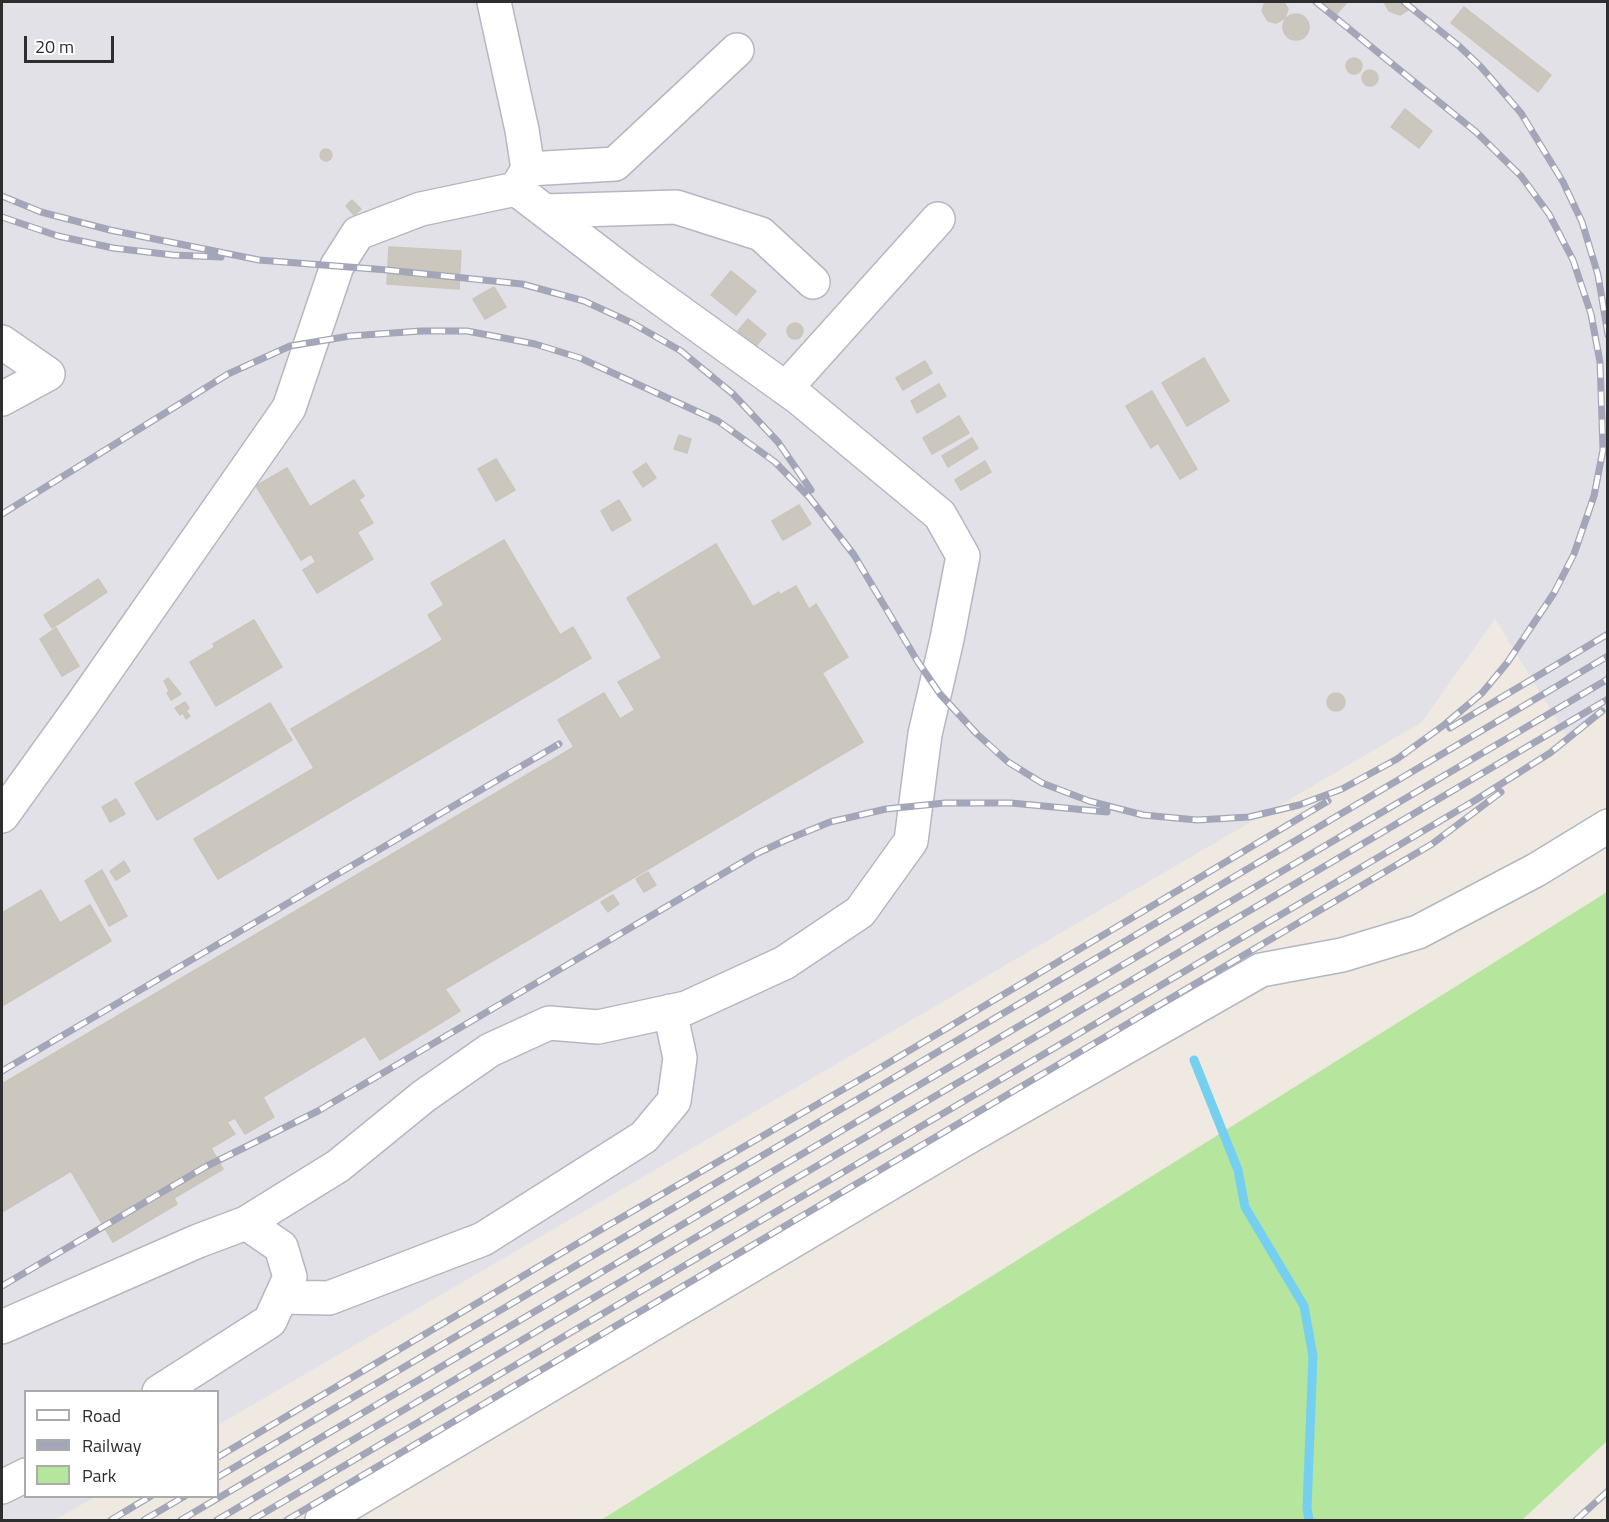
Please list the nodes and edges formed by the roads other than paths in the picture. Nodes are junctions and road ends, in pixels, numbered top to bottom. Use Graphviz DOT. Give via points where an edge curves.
graph roads {
  1 [pos="494,2"];
  2 [pos="737,50"];
  3 [pos="522,179"];
  4 [pos="545,211"];
  5 [pos="938,219"];
  6 [pos="813,282"];
  7 [pos="2,342"];
  8 [pos="786,388"];
  9 [pos="2,399"];
  10 [pos="2,816"];
  11 [pos="1608,826"];
  12 [pos="670,1011"];
  13 [pos="246,1223"];
  14 [pos="280,1297"];
  15 [pos="2,1327"];
  16 [pos="162,1390"];
  17 [pos="24,1476"];
  18 [pos="2,1487"];
  19 [pos="321,1521"];
  1 -- 3 [label="lane" via="522,130"];
  2 -- 3 [label="lane" via="615,164"];
  3 -- 4 [label="lane"];
  3 -- 10 [label="lane" via="421,209 358,233 337,266 289,408"];
  4 -- 6 [label="lane" via="676,207 761,234"];
  4 -- 8 [label="lane"];
  5 -- 8 [label="lane"];
  7 -- 9 [label="lane" via="48,374"];
  8 -- 12 [label="lane" via="940,515 963,556 925,734 911,841 860,912 784,963 686,1008"];
  11 -- 19 [label="lane" via="1536,870 1418,932 1342,955 1261,970 963,1140"];
  12 -- 13 [label="lane" via="598,1027 549,1023 490,1050 424,1096 338,1166"];
  12 -- 14 [label="lane" via="680,1058 674,1101 644,1137 483,1239 329,1298"];
  13 -- 14 [label="lane" via="280,1247 290,1277"];
  13 -- 15 [label="lane"];
  14 -- 16 [label="lane" via="270,1321"];
  17 -- 18 [label="lane"];
}
